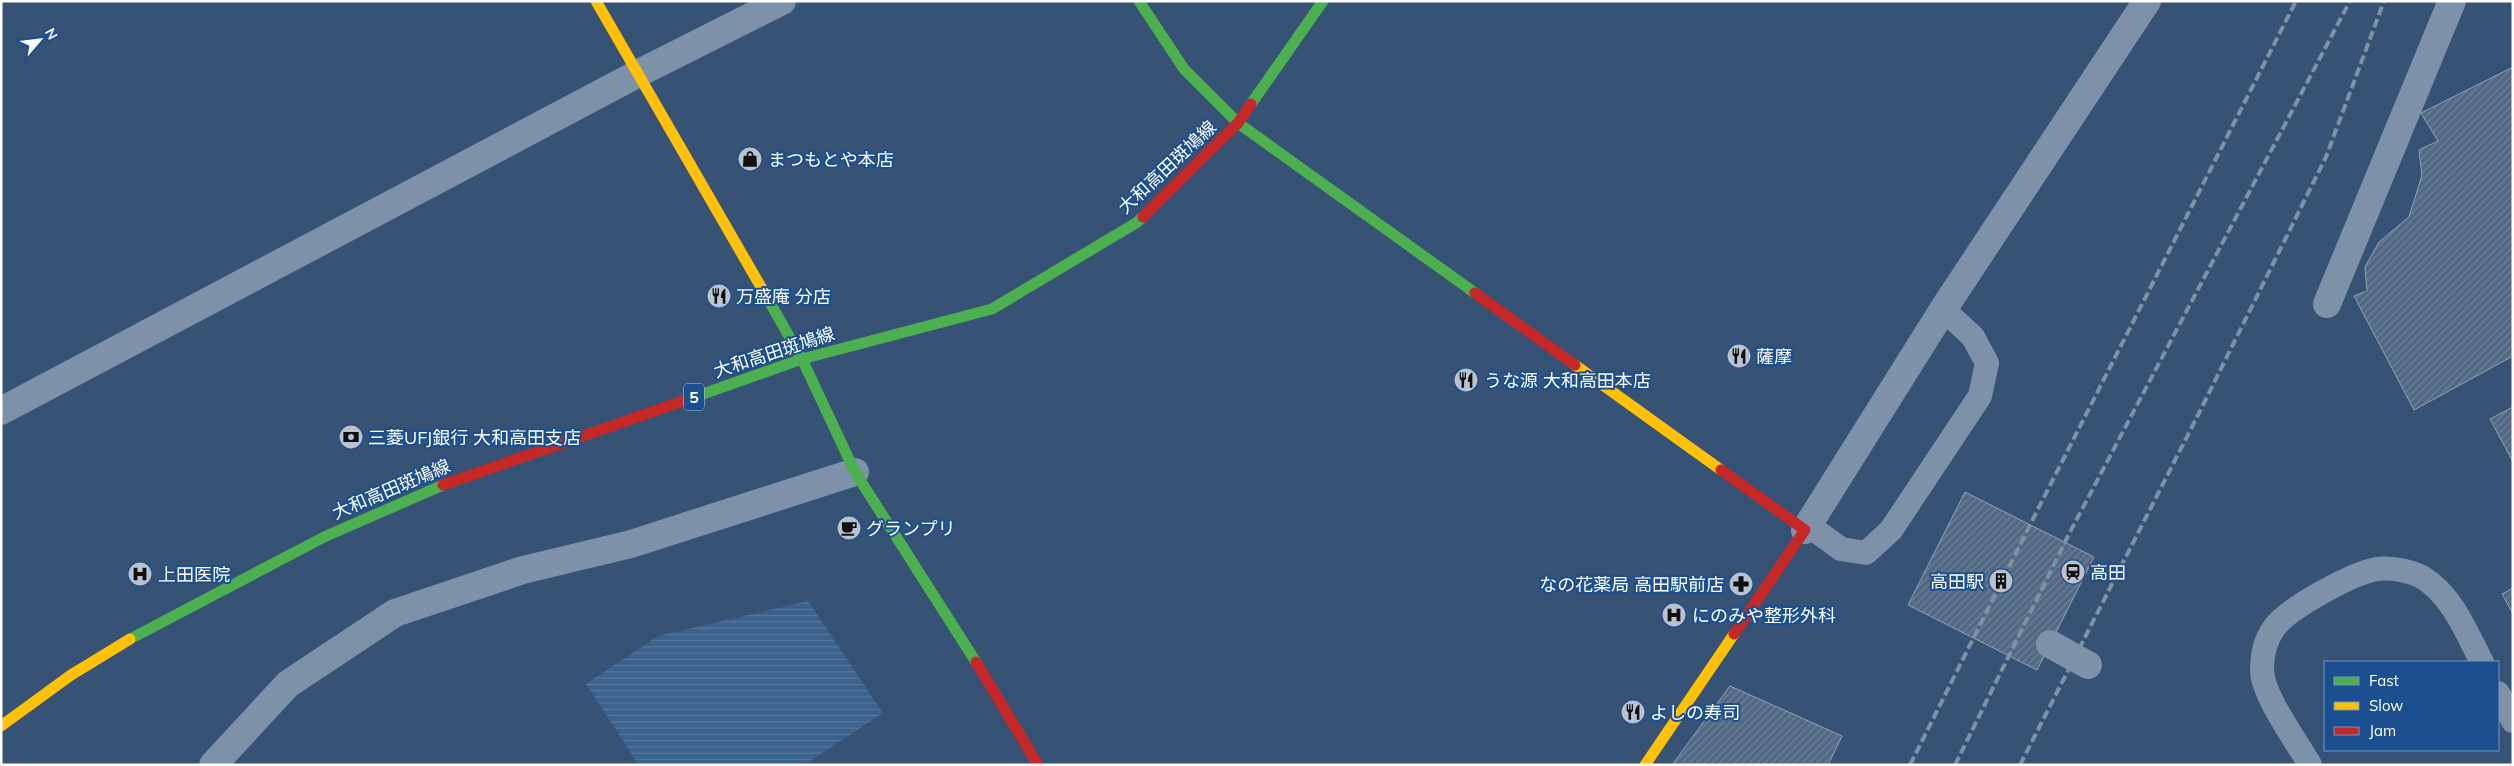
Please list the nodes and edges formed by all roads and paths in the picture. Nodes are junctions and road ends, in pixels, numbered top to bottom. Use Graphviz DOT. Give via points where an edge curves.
graph roads {
  1 [pos="596,1"];
  2 [pos="782,1"];
  3 [pos="1139,1"];
  4 [pos="1323,1"];
  5 [pos="2147,1"];
  6 [pos="2452,1"];
  7 [pos="639,74"];
  8 [pos="1238,124"];
  9 [pos="2327,304"];
  10 [pos="1944,310"];
  11 [pos="802,359"];
  12 [pos="1,411"];
  13 [pos="855,472"];
  14 [pos="1806,528"];
  15 [pos="2050,644"];
  16 [pos="2481,661"];
  17 [pos="2088,665"];
  18 [pos="2499,695"];
  19 [pos="2513,721"];
  20 [pos="1,726"];
  21 [pos="213,765"];
  22 [pos="1038,765"];
  23 [pos="1645,765"];
  24 [pos="2310,765"];
  1 -- 7 [label="street"];
  2 -- 7 [label="street"];
  3 -- 8 [label="street" via="1184,69"];
  4 -- 8 [label="street, 大和高田斑鳩線 / 5"];
  5 -- 10 [label="street"];
  6 -- 9 [label="street"];
  7 -- 11 [label="street"];
  7 -- 12 [label="street"];
  8 -- 11 [label="street, 大和高田斑鳩線 / 5" via="1136,223 992,309"];
  8 -- 14 [label="street"];
  10 -- 14 [label="street"];
  10 -- 14 [label="lane" via="1973,337 1987,363 1980,396 1891,530 1866,553 1841,549"];
  11 -- 13 [label="street"];
  11 -- 20 [label="street, 大和高田斑鳩線 / 5" via="424,492 324,537 129,639 70,675"];
  13 -- 21 [label="street" via="631,544 523,570 395,613 288,684"];
  13 -- 22 [label="street"];
  14 -- 23 [label="street"];
  15 -- 17 [label="street, bridge"];
  16 -- 24 [label="lane" via="2459,618 2437,588 2420,576 2399,570 2379,569 2360,573 2294,609 2273,629 2266,641 2262,673 2265,688"];
  18 -- 19 [label="lane"];
}
